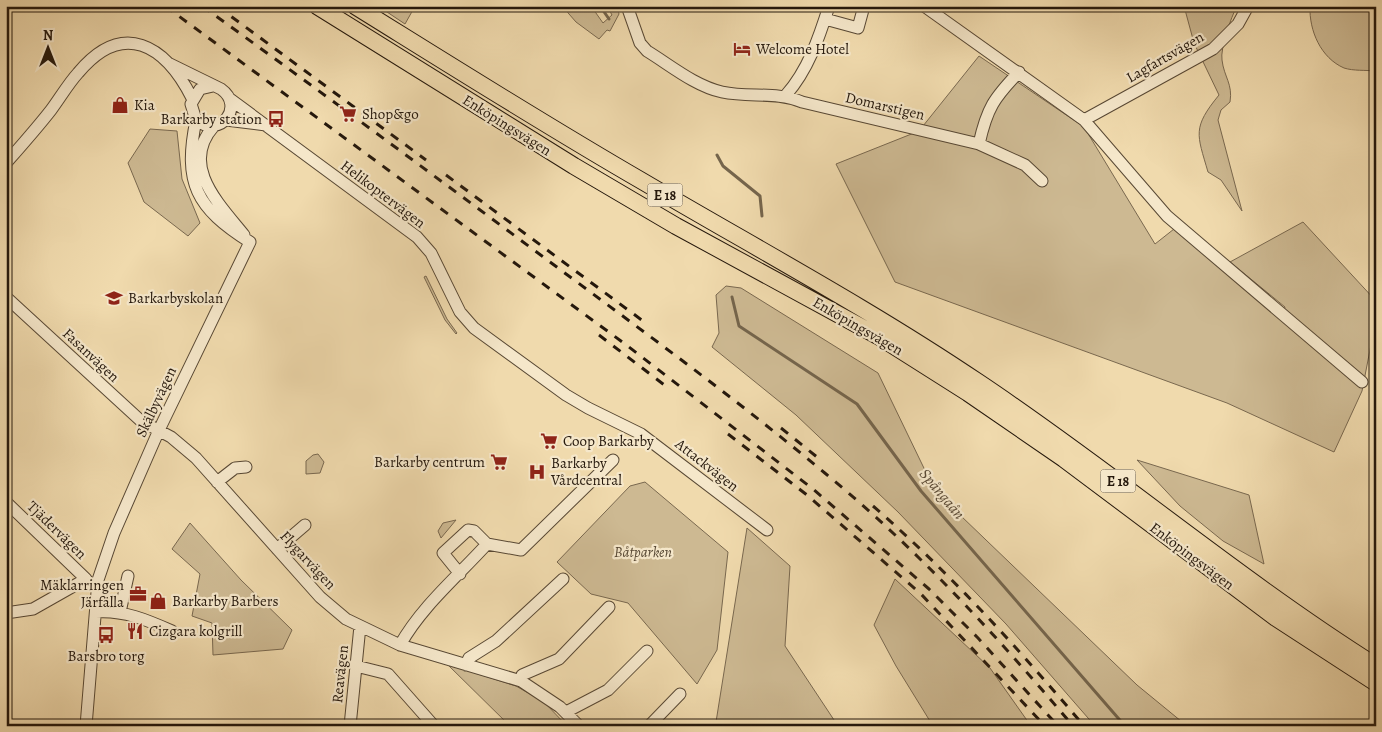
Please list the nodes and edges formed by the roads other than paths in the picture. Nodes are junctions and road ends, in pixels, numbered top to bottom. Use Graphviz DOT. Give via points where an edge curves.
graph roads {
  1 [pos="317,6"];
  2 [pos="355,6"];
  3 [pos="627,6"];
  4 [pos="829,6"];
  5 [pos="864,6"];
  6 [pos="924,6"];
  7 [pos="1248,6"];
  8 [pos="825,19"];
  9 [pos="170,64"];
  10 [pos="1019,72"];
  11 [pos="213,86"];
  12 [pos="786,95"];
  13 [pos="192,98"];
  14 [pos="230,99"];
  15 [pos="196,120"];
  16 [pos="226,120"];
  17 [pos="1084,120"];
  18 [pos="267,125"];
  19 [pos="214,126"];
  20 [pos="979,144"];
  21 [pos="6,163"];
  22 [pos="1042,180"];
  23 [pos="250,242"];
  24 [pos="6,297"];
  25 [pos="550,382"];
  26 [pos="1362,382"];
  27 [pos="159,430"];
  28 [pos="613,460"];
  29 [pos="246,467"];
  30 [pos="217,482"];
  31 [pos="6,502"];
  32 [pos="305,525"];
  33 [pos="767,530"];
  34 [pos="487,544"];
  35 [pos="277,549"];
  36 [pos="460,574"];
  37 [pos="128,576"];
  38 [pos="92,579"];
  39 [pos="562,579"];
  40 [pos="609,607"];
  41 [pos="6,612"];
  42 [pos="96,612"];
  43 [pos="120,612"];
  44 [pos="360,626"];
  45 [pos="1317,629"];
  46 [pos="172,631"];
  47 [pos="400,645"];
  48 [pos="646,652"];
  49 [pos="1376,657"];
  50 [pos="466,664"];
  51 [pos="356,666"];
  52 [pos="1373,678"];
  53 [pos="521,681"];
  54 [pos="680,694"];
  55 [pos="566,712"];
  56 [pos="86,726"];
  57 [pos="349,726"];
  58 [pos="434,726"];
  59 [pos="579,726"];
  60 [pos="649,726"];
  1 -- 52 [label="highway, Enköpingsvägen / E 18" via="574,166 676,226 878,336 968,393 1064,459 1246,596"];
  2 -- 45 [label="highway, Enköpingsvägen / E 18" via="584,148 885,323 977,381"];
  3 -- 12 [label="street" via="640,44 694,80 722,92 752,96"];
  4 -- 8 [label="street"];
  5 -- 8 [label="street" via="858,28"];
  6 -- 10 [label="street"];
  7 -- 17 [label="street, Lagfartsvägen" via="1238,24 1213,49"];
  8 -- 12 [label="street" via="815,48 798,81"];
  9 -- 11 [label="street"];
  9 -- 13 [label="street"];
  9 -- 21 [label="street" via="144,45 135,43 116,44 103,50 77,73 51,110"];
  10 -- 17 [label="street"];
  10 -- 20 [label="street" via="998,94 986,114"];
  11 -- 13 [label="street" via="200,90"];
  11 -- 14 [label="street" via="225,91"];
  12 -- 20 [label="street, Domarstigen" via="802,102"];
  13 -- 15 [label="street" via="191,110"];
  14 -- 16 [label="street" via="231,108"];
  14 -- 18 [label="street, Helikoptervägen"];
  15 -- 19 [label="street"];
  15 -- 23 [label="street" via="190,154 199,197 207,210 227,228"];
  16 -- 18 [label="street, Helikoptervägen"];
  16 -- 19 [label="street"];
  17 -- 26 [label="street" via="1167,216"];
  18 -- 25 [label="street, Helikoptervägen" via="417,237 431,253 466,320"];
  19 -- 23 [label="street" via="207,134 200,156 204,179 209,191"];
  20 -- 22 [label="street, Domarstigen" via="1025,165"];
  23 -- 27 [label="street, Skälbyvägen"];
  24 -- 27 [label="street, Fasanvägen" via="141,421"];
  25 -- 33 [label="street, Attackvägen" via="588,408 641,434"];
  27 -- 30 [label="street, Flygarvägen" via="196,458"];
  27 -- 38 [label="street, Skälbyvägen"];
  28 -- 34 [label="street" via="521,550"];
  29 -- 30 [label="street" via="235,468"];
  30 -- 35 [label="street, Flygarvägen"];
  31 -- 38 [label="street, Tjädervägen"];
  32 -- 35 [label="street"];
  34 -- 36 [label="street"];
  34 -- 36 [label="street" via="474,531 468,530 443,553"];
  35 -- 44 [label="street, Flygarvägen" via="320,597 346,619"];
  36 -- 47 [label="street" via="420,613"];
  37 -- 43 [label="street"];
  38 -- 41 [label="street" via="33,609"];
  38 -- 42 [label="street, Skälbyvägen"];
  39 -- 50 [label="street" via="496,640 469,658"];
  40 -- 53 [label="street" via="559,658 522,674"];
  42 -- 43 [label="street"];
  42 -- 56 [label="street, Skälbyvägen"];
  43 -- 46 [label="street"];
  44 -- 47 [label="street, Flygarvägen"];
  44 -- 51 [label="street, Reavägen"];
  45 -- 49 [label="highway"];
  45 -- 52 [label="highway, Enköpingsvägen / E 18"];
  47 -- 50 [label="street, Flygarvägen"];
  48 -- 55 [label="street" via="608,690"];
  50 -- 53 [label="street, Flygarvägen"];
  51 -- 57 [label="street, Reavägen"];
  51 -- 58 [label="street" via="388,674"];
  53 -- 55 [label="street, Flygarvägen"];
  54 -- 60 [label="street"];
  55 -- 59 [label="street, Flygarvägen"];
}
